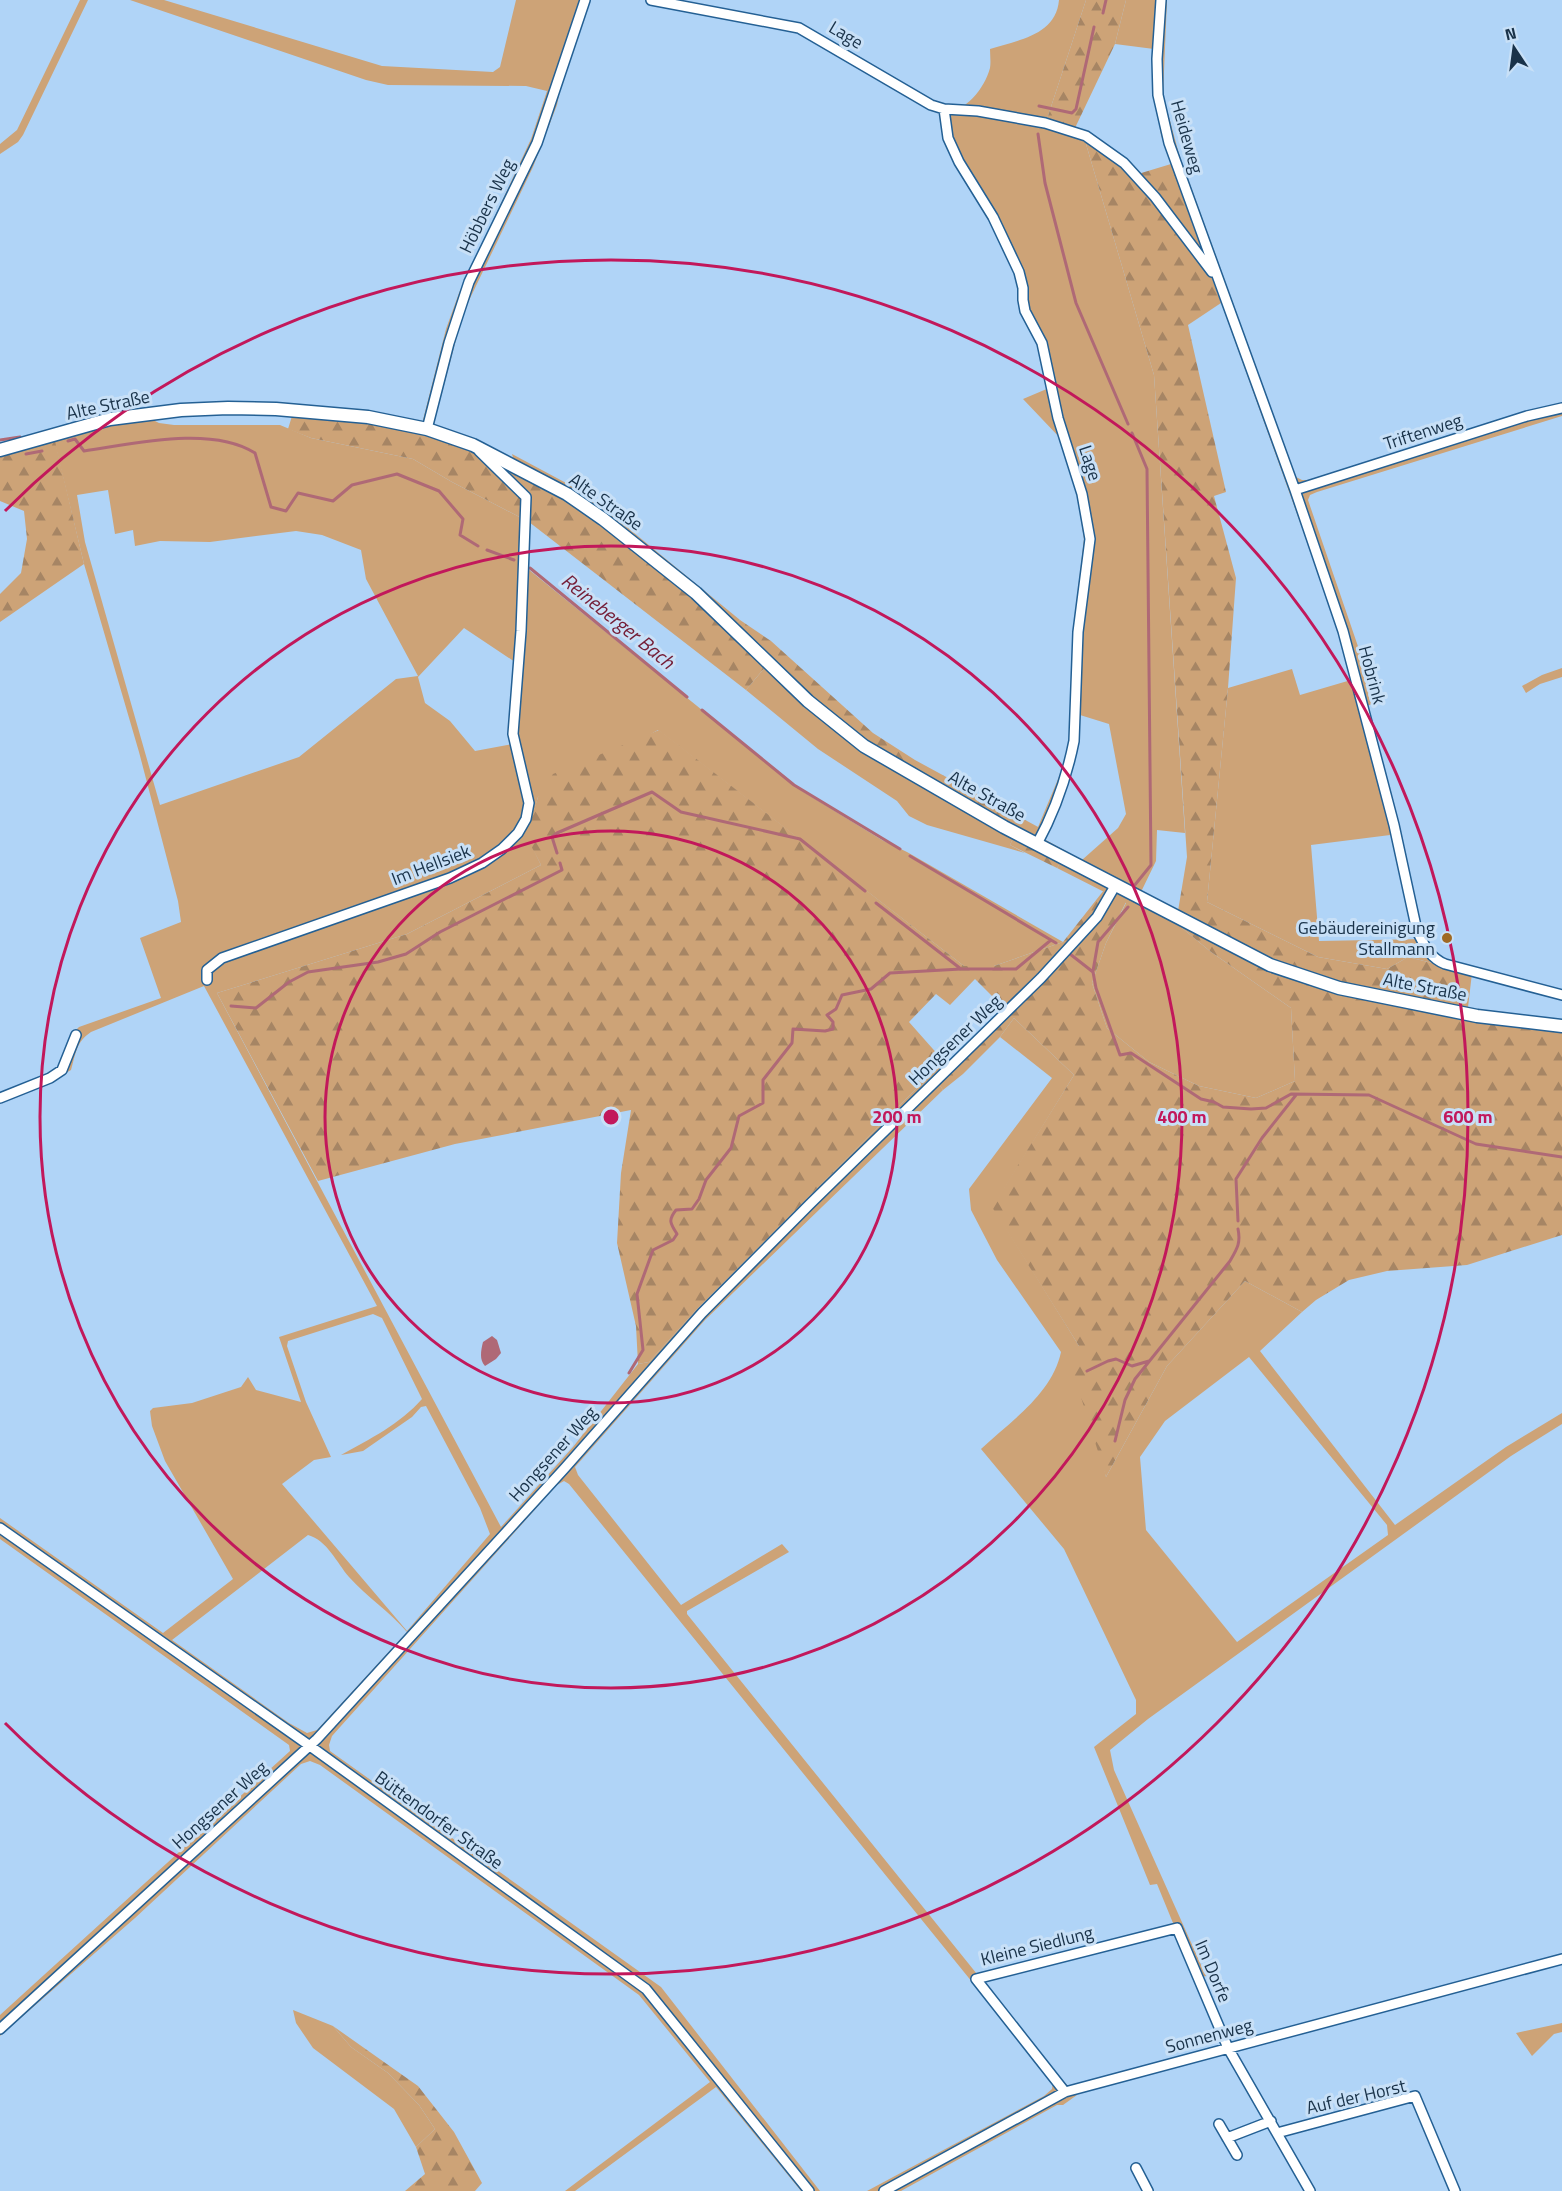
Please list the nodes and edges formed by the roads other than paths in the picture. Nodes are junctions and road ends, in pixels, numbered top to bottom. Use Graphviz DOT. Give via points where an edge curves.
graph roads {
  1 [pos="585,0"];
  2 [pos="651,0"];
  3 [pos="1161,0"];
  4 [pos="944,109"];
  5 [pos="1217,278"];
  6 [pos="1562,408"];
  7 [pos="428,429"];
  8 [pos="472,446"];
  9 [pos="0,450"];
  10 [pos="1295,490"];
  11 [pos="517,676"];
  12 [pos="1037,844"];
  13 [pos="1115,886"];
  14 [pos="207,980"];
  15 [pos="1562,995"];
  16 [pos="1562,1026"];
  17 [pos="76,1035"];
  18 [pos="0,1098"];
  19 [pos="0,1528"];
  20 [pos="310,1746"];
  21 [pos="1177,1928"];
  22 [pos="1562,1959"];
  23 [pos="0,2029"];
  24 [pos="1228,2048"];
  25 [pos="1065,2092"];
  26 [pos="1271,2121"];
  27 [pos="1219,2124"];
  28 [pos="1277,2133"];
  29 [pos="1227,2138"];
  30 [pos="1237,2155"];
  31 [pos="1136,2168"];
  32 [pos="809,2191"];
  33 [pos="884,2191"];
  34 [pos="1148,2191"];
  35 [pos="1310,2191"];
  36 [pos="1455,2191"];
  1 -- 7 [label="street, Höbbers Weg" via="537,143 469,282"];
  2 -- 4 [label="street, Lage" via="799,28"];
  3 -- 5 [label="street, Heideweg" via="1158,95 1168,143"];
  4 -- 5 [label="street, Lage" via="1045,123 1086,136 1124,163"];
  4 -- 12 [label="street, Lage" via="948,138 955,154 993,217 1019,272 1025,311 1042,343 1090,539 1078,632 1074,741 1048,823"];
  5 -- 10 [label="street, Hobrink"];
  6 -- 10 [label="street, Triftenweg"];
  7 -- 8 [label="main road, Alte Straße"];
  7 -- 9 [label="main road, Alte Straße" via="316,412 181,410 110,419"];
  8 -- 11 [label="street, Alte Straße" via="526,497"];
  8 -- 12 [label="main road, Alte Straße" via="567,494 603,519 696,593 808,701 864,746"];
  10 -- 15 [label="street, Hobrink" via="1343,631 1423,944 1434,960"];
  11 -- 14 [label="street, Im Hellsiek" via="513,734 529,803 518,833 502,849 450,878 222,958 207,970"];
  12 -- 13 [label="main road, Alte Straße"];
  13 -- 16 [label="main road, Alte Straße" via="1270,965 1339,988 1477,1016"];
  13 -- 20 [label="street, Hongsener Weg" via="1097,917 1041,978 702,1312"];
  17 -- 18 [label="street" via="62,1070"];
  19 -- 20 [label="street, Büttendorfer Straße"];
  20 -- 23 [label="street, Hongsener Weg"];
  20 -- 32 [label="street, Büttendorfer Straße" via="646,1989"];
  21 -- 24 [label="street, Im Dorfe"];
  21 -- 25 [label="street, Kleine Siedlung" via="976,1979"];
  22 -- 24 [label="street, Sonnenweg"];
  24 -- 25 [label="street, Sonnenweg"];
  24 -- 26 [label="street, Im Dorfe"];
  25 -- 33 [label="street, Sonnenweg"];
  26 -- 28 [label="street, Im Dorfe"];
  26 -- 29 [label="street"];
  27 -- 29 [label="street"];
  28 -- 35 [label="street, Im Dorfe"];
  28 -- 36 [label="street, Auf der Horst" via="1415,2096"];
  29 -- 30 [label="street"];
  31 -- 34 [label="street"];
}
